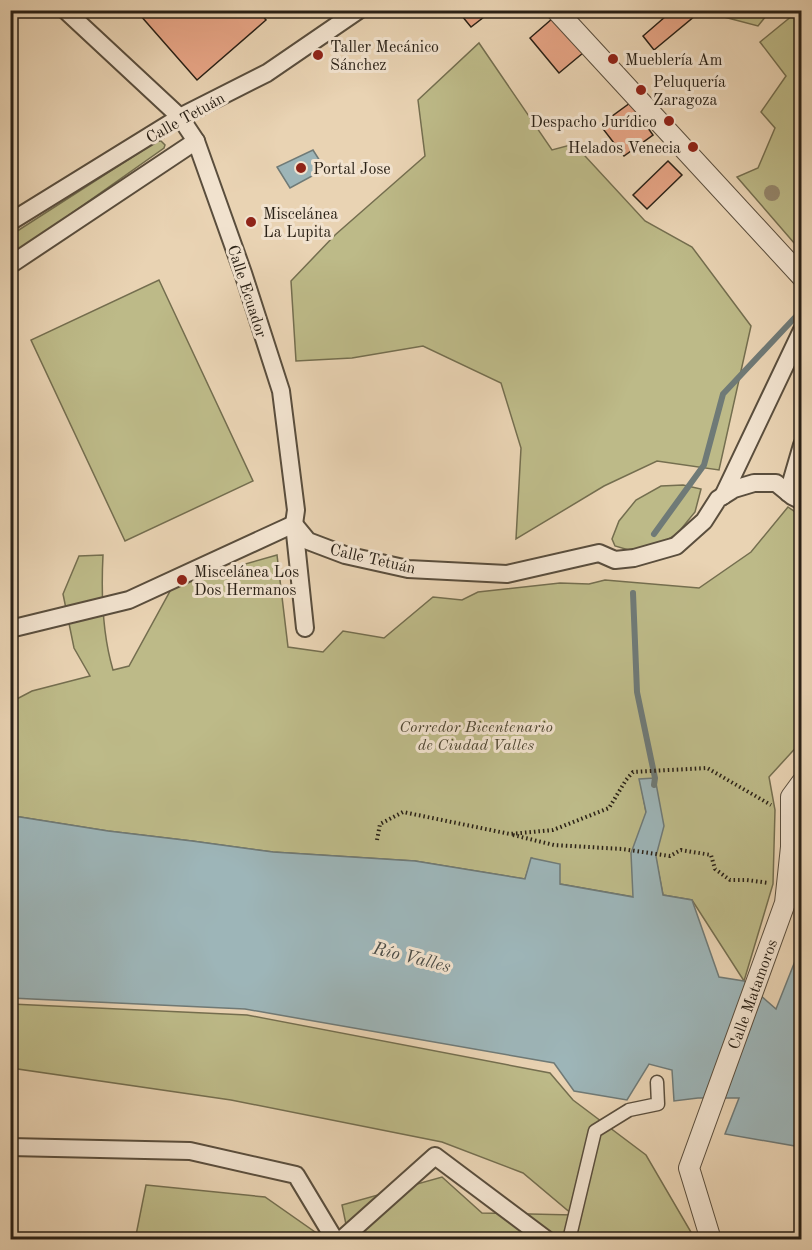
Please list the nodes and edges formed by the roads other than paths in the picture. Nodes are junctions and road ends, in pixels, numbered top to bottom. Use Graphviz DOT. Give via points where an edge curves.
graph roads {
  1 [pos="65,10"];
  2 [pos="359,10"];
  3 [pos="556,10"];
  4 [pos="180,117"];
  5 [pos="196,141"];
  6 [pos="10,222"];
  7 [pos="10,265"];
  8 [pos="801,277"];
  9 [pos="801,330"];
  10 [pos="801,445"];
  11 [pos="729,493"];
  12 [pos="795,497"];
  13 [pos="294,524"];
  14 [pos="304,628"];
  15 [pos="10,629"];
  16 [pos="801,782"];
  17 [pos="796,850"];
  18 [pos="657,1082"];
  19 [pos="10,1147"];
  20 [pos="335,1239"];
  21 [pos="341,1239"];
  22 [pos="547,1239"];
  23 [pos="569,1239"];
  24 [pos="711,1239"];
  1 -- 4 [label="street, Calle Ecuador"];
  2 -- 4 [label="street, Calle Tetuán" via="267,73"];
  3 -- 8 [label="street"];
  4 -- 5 [label="street, Calle Ecuador"];
  4 -- 6 [label="street, Calle Tetuán"];
  5 -- 7 [label="street, Calle Tetuán"];
  5 -- 13 [label="street, Calle Ecuador" via="281,391 296,510"];
  9 -- 11 [label="street, Calle Tetuán"];
  10 -- 12 [label="street"];
  11 -- 12 [label="street" via="754,483 776,483"];
  11 -- 13 [label="street, Calle Tetuán" via="676,546 615,560 598,553 507,574 408,569 345,555 308,541"];
  13 -- 14 [label="street, Calle Ecuador"];
  13 -- 15 [label="street" via="129,600"];
  16 -- 17 [label="street, Calle Matamoros" via="791,797"];
  17 -- 24 [label="street, Calle Matamoros" via="786,893 689,1168"];
  18 -- 23 [label="street" via="658,1104 629,1110 595,1131"];
  19 -- 20 [label="street" via="190,1151 296,1175"];
  21 -- 22 [label="street" via="435,1156"];
}
